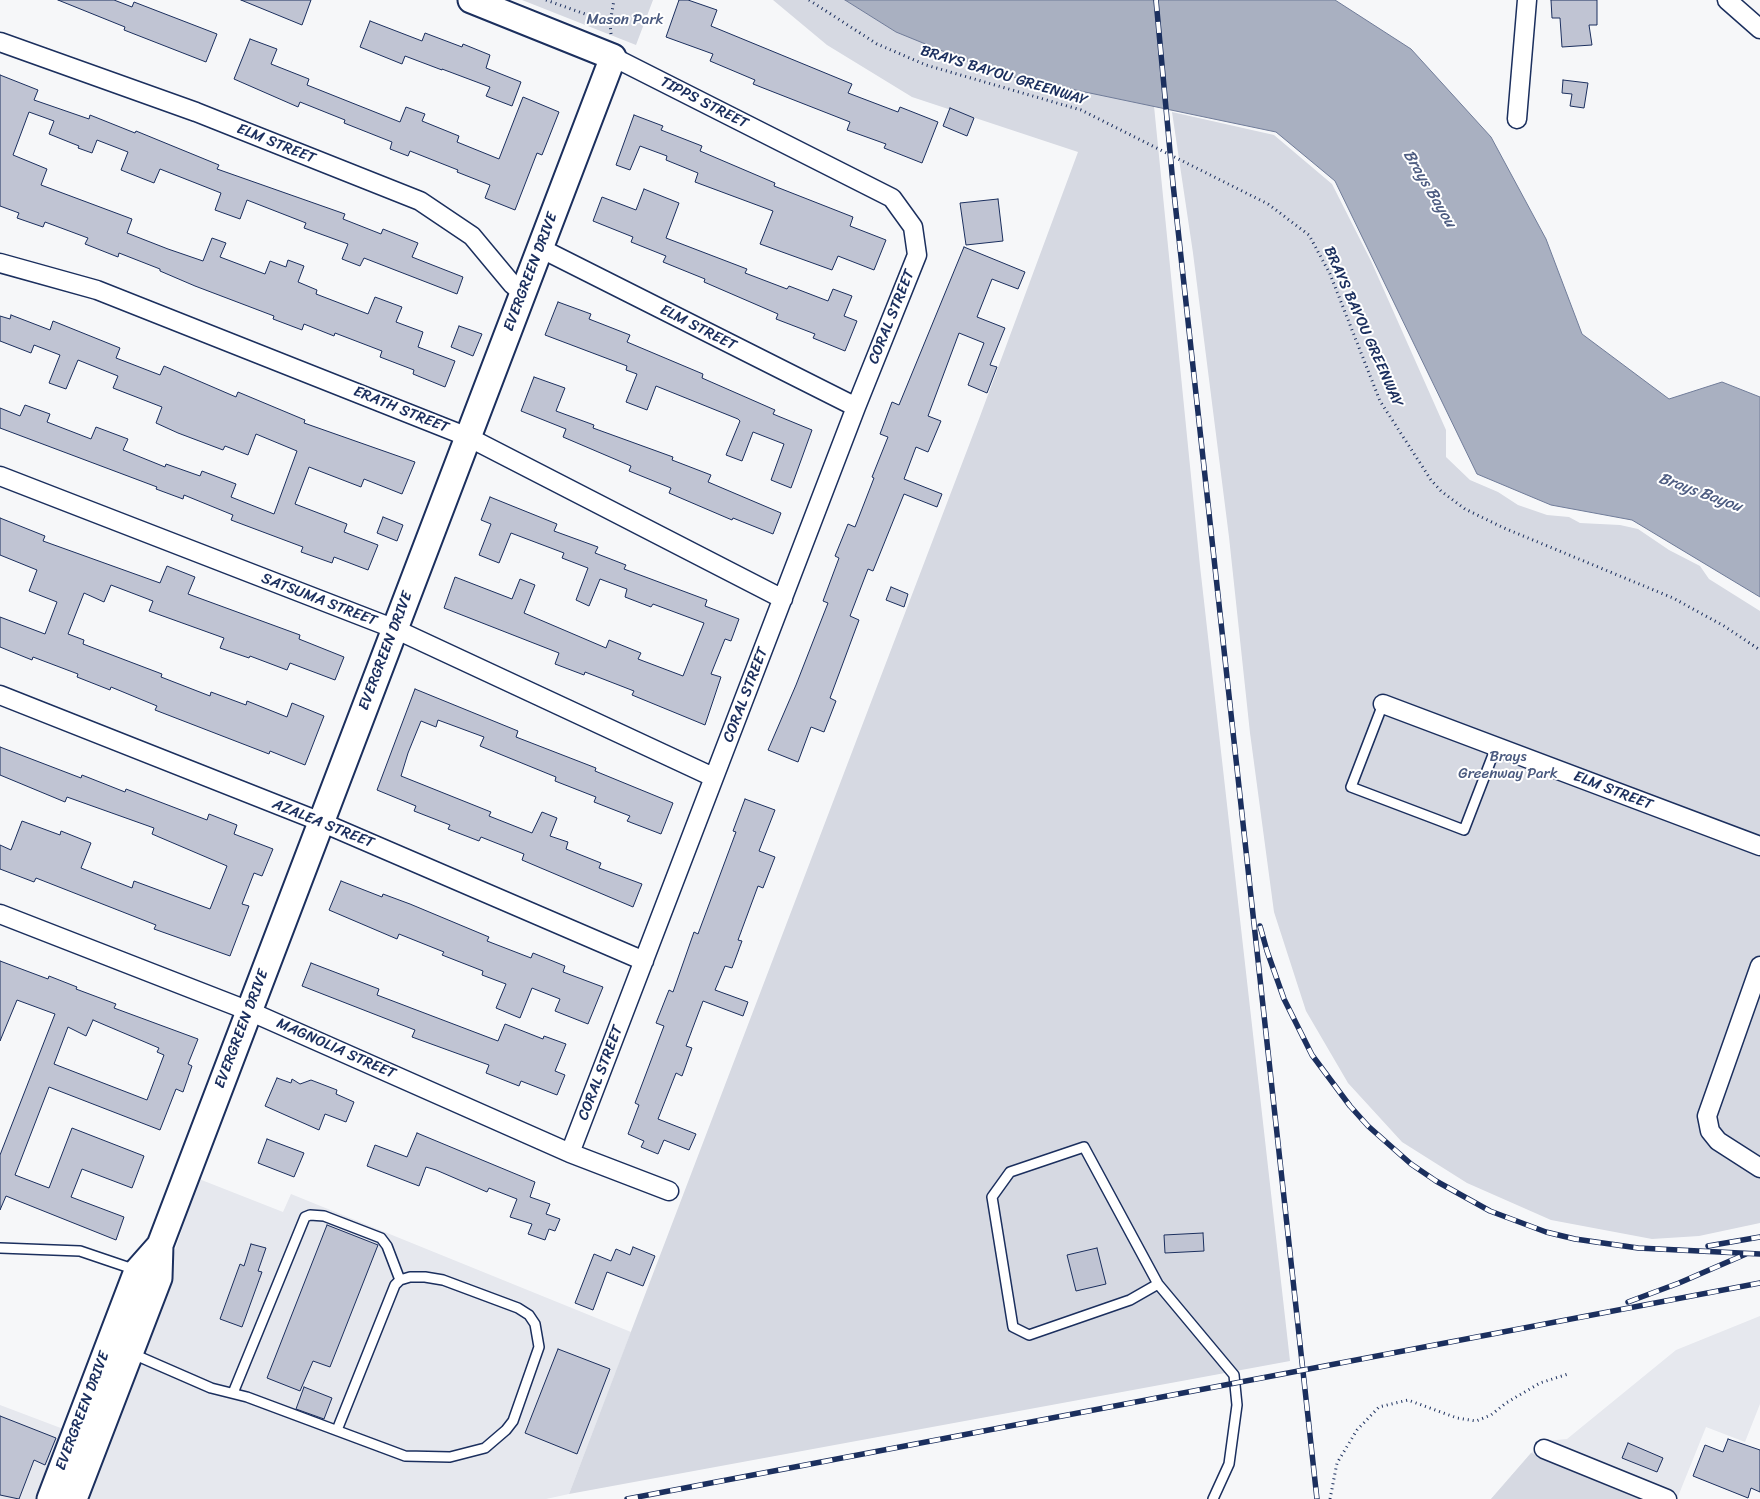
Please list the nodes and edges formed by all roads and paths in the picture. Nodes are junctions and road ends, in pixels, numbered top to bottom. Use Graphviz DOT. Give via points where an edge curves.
graph roads {
  1 [pos="471,0"];
  2 [pos="549,0"];
  3 [pos="614,0"];
  4 [pos="809,0"];
  5 [pos="1528,0"];
  6 [pos="1727,0"];
  7 [pos="610,23"];
  8 [pos="1760,29"];
  9 [pos="0,42"];
  10 [pos="613,57"];
  11 [pos="1517,119"];
  12 [pos="914,236"];
  13 [pos="540,248"];
  14 [pos="0,263"];
  15 [pos="523,293"];
  16 [pos="856,407"];
  17 [pos="468,437"];
  18 [pos="0,476"];
  19 [pos="783,600"];
  20 [pos="395,629"];
  21 [pos="1760,650"];
  22 [pos="0,695"];
  23 [pos="1383,704"];
  24 [pos="1496,747"];
  25 [pos="714,778"];
  26 [pos="321,822"];
  27 [pos="1760,846"];
  28 [pos="0,914"];
  29 [pos="644,961"];
  30 [pos="1760,966"];
  31 [pos="249,1011"];
  32 [pos="570,1153"];
  33 [pos="1760,1168"];
  34 [pos="669,1192"];
  35 [pos="0,1248"];
  36 [pos="148,1275"];
  37 [pos="400,1280"];
  38 [pos="1158,1284"];
  39 [pos="120,1348"];
  40 [pos="1568,1374"];
  41 [pos="233,1393"];
  42 [pos="337,1430"];
  43 [pos="1544,1449"];
  44 [pos="50,1499"];
  45 [pos="74,1499"];
  46 [pos="1213,1499"];
  47 [pos="1330,1499"];
  48 [pos="1667,1499"];
  1 -- 10 [label="street, TIPPS STREET"];
  2 -- 7 [label="path"];
  3 -- 7 [label="path"];
  4 -- 21 [label="path, BRAYS BAYOU GREENWAY" via="877,44 926,65 1081,110 1268,204 1309,235 1330,274 1380,401 1441,491 1465,509 1504,528 1673,598"];
  5 -- 11 [label="street"];
  6 -- 8 [label="street"];
  7 -- 10 [label="path"];
  9 -- 15 [label="street, ELM STREET" via="196,112 420,201 472,236"];
  10 -- 12 [label="street, TIPPS STREET" via="892,198 913,227"];
  10 -- 13 [label="street, EVERGREEN DRIVE"];
  12 -- 16 [label="street, CORAL STREET" via="917,255"];
  13 -- 15 [label="street, EVERGREEN DRIVE"];
  13 -- 16 [label="street, ELM STREET"];
  14 -- 17 [label="street, ERATH STREET" via="97,290"];
  15 -- 17 [label="street, EVERGREEN DRIVE"];
  16 -- 19 [label="street, CORAL STREET"];
  17 -- 19 [label="street, ERATH STREET"];
  17 -- 20 [label="street, EVERGREEN DRIVE"];
  18 -- 20 [label="street, SATSUMA STREET"];
  19 -- 25 [label="street, CORAL STREET"];
  20 -- 25 [label="street, SATSUMA STREET"];
  20 -- 26 [label="street, EVERGREEN DRIVE"];
  22 -- 26 [label="street, AZALEA STREET"];
  23 -- 24 [label="street, ELM STREET"];
  23 -- 24 [label="lane" via="1352,787 1429,817 1464,830"];
  24 -- 27 [label="street, ELM STREET"];
  25 -- 29 [label="street, CORAL STREET"];
  26 -- 29 [label="street, AZALEA STREET"];
  26 -- 31 [label="street, EVERGREEN DRIVE"];
  28 -- 31 [label="street, MAGNOLIA STREET"];
  29 -- 32 [label="street, CORAL STREET"];
  30 -- 33 [label="street" via="1708,1111 1708,1125 1713,1136"];
  31 -- 32 [label="street, MAGNOLIA STREET"];
  31 -- 36 [label="street, EVERGREEN DRIVE"];
  32 -- 34 [label="street, MAGNOLIA STREET"];
  35 -- 36 [label="lane" via="80,1251"];
  36 -- 39 [label="street, EVERGREEN DRIVE"];
  37 -- 41 [label="lane" via="387,1246 380,1238 324,1216 305,1217"];
  37 -- 42 [label="lane" via="395,1285"];
  37 -- 42 [label="lane" via="425,1277 443,1280 529,1315 535,1324 539,1347 513,1421 485,1448 450,1457 405,1456"];
  38 -- 38 [label="lane" via="1084,1147 1010,1172 992,1198 1013,1327 1029,1335 1130,1300"];
  38 -- 46 [label="lane" via="1234,1375 1236,1405 1229,1464"];
  39 -- 41 [label="lane" via="190,1379"];
  39 -- 44 [label="street, EVERGREEN DRIVE"];
  39 -- 45 [label="street, EVERGREEN DRIVE"];
  40 -- 47 [label="path" via="1540,1383 1491,1416 1476,1421 1457,1418 1408,1400 1379,1407 1357,1430 1337,1463"];
  41 -- 42 [label="lane"];
  43 -- 48 [label="street"];
}
